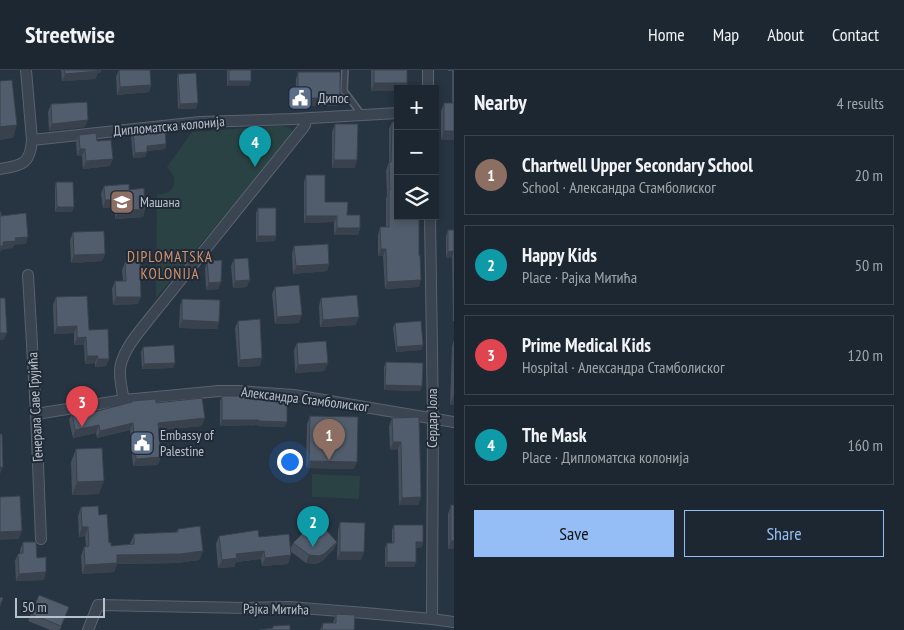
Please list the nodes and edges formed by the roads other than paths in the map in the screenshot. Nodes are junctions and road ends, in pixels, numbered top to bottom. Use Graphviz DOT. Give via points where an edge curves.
graph roads {
  1 [pos="26,70"];
  2 [pos="345,70"];
  3 [pos="428,70"];
  4 [pos="428,85"];
  5 [pos="394,114"];
  6 [pos="362,115"];
  7 [pos="306,118"];
  8 [pos="32,140"];
  9 [pos="0,169"];
  10 [pos="430,220"];
  11 [pos="28,275"];
  12 [pos="124,400"];
  13 [pos="36,414"];
  14 [pos="433,418"];
  15 [pos="454,422"];
  16 [pos="41,539"];
  17 [pos="432,619"];
  18 [pos="454,622"];
  19 [pos="88,630"];
  1 -- 8 [label="street"];
  2 -- 6 [label="lane" via="344,91"];
  3 -- 4 [label="street"];
  5 -- 6 [label="street, Дипломатска колонија"];
  6 -- 7 [label="street, Дипломатска колонија"];
  7 -- 8 [label="street, Дипломатска колонија" via="200,122"];
  7 -- 12 [label="street" via="303,128 127,350 120,369"];
  8 -- 9 [label="street" via="31,152 25,162"];
  10 -- 14 [label="street, Сердар Јола"];
  11 -- 13 [label="street, Генерала Саве Грујића"];
  12 -- 13 [label="street, Александра Стамболиског"];
  12 -- 14 [label="street, Александра Стамболиског" via="238,391 294,395"];
  13 -- 16 [label="street, Генерала Саве Грујића"];
  14 -- 15 [label="street, Александра Стамболиског"];
  14 -- 17 [label="street, Сердар Јола"];
  17 -- 18 [label="street, Рајка Митића"];
  17 -- 19 [label="street, Рајка Митића" via="289,608 98,605"];
}
